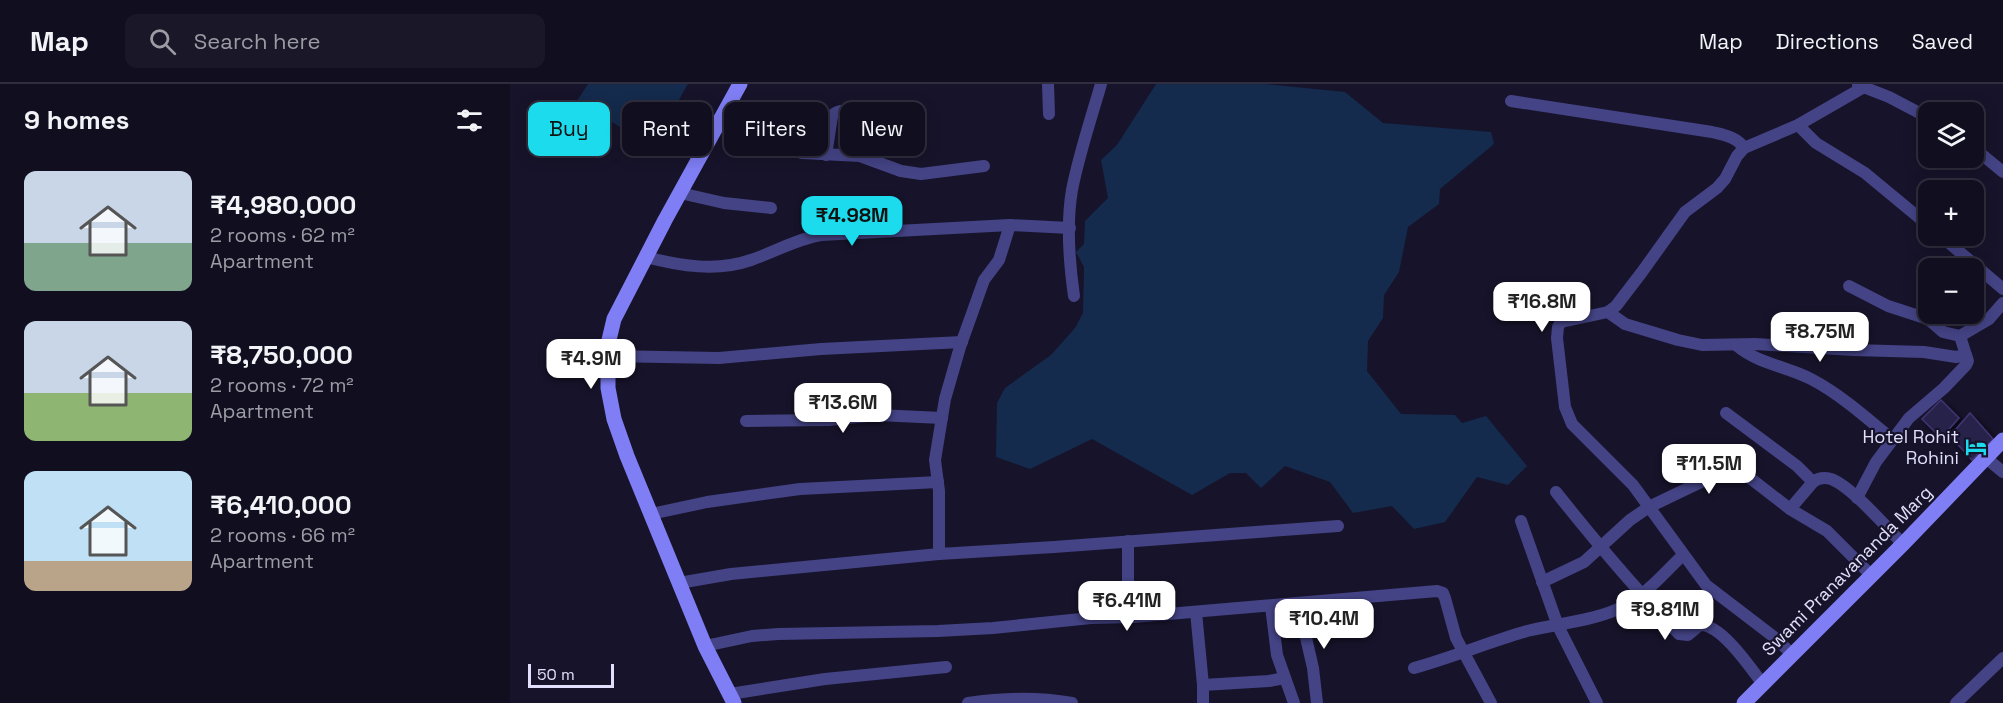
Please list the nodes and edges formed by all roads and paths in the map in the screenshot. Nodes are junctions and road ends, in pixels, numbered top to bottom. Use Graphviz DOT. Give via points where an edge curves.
graph roads {
  1 [pos="740,84"];
  2 [pos="1048,84"];
  3 [pos="1101,84"];
  4 [pos="1859,85"];
  5 [pos="1511,101"];
  6 [pos="1918,113"];
  7 [pos="1049,114"];
  8 [pos="718,123"];
  9 [pos="724,125"];
  10 [pos="1798,125"];
  11 [pos="828,142"];
  12 [pos="1744,148"];
  13 [pos="828,155"];
  14 [pos="1984,156"];
  15 [pos="874,160"];
  16 [pos="984,166"];
  17 [pos="2003,172"];
  18 [pos="680,193"];
  19 [pos="771,208"];
  20 [pos="1918,217"];
  21 [pos="1010,225"];
  22 [pos="1070,228"];
  23 [pos="1953,246"];
  24 [pos="646,257"];
  25 [pos="1849,286"];
  26 [pos="2003,289"];
  27 [pos="1074,296"];
  28 [pos="2003,303"];
  29 [pos="1608,312"];
  30 [pos="1960,336"];
  31 [pos="962,342"];
  32 [pos="1736,345"];
  33 [pos="1966,355"];
  34 [pos="608,356"];
  35 [pos="1726,413"];
  36 [pos="942,418"];
  37 [pos="746,421"];
  38 [pos="1893,440"];
  39 [pos="2003,440"];
  40 [pos="1986,458"];
  41 [pos="2003,472"];
  42 [pos="938,482"];
  43 [pos="1813,482"];
  44 [pos="1556,492"];
  45 [pos="1857,498"];
  46 [pos="1649,507"];
  47 [pos="1790,509"];
  48 [pos="651,514"];
  49 [pos="1521,521"];
  50 [pos="1338,526"];
  51 [pos="1128,541"];
  52 [pos="1903,544"];
  53 [pos="1600,548"];
  54 [pos="939,554"];
  55 [pos="1683,555"];
  56 [pos="1871,575"];
  57 [pos="1542,582"];
  58 [pos="680,583"];
  59 [pos="1641,595"];
  60 [pos="1298,603"];
  61 [pos="1271,606"];
  62 [pos="1196,612"];
  63 [pos="1133,617"];
  64 [pos="1558,626"];
  65 [pos="705,646"];
  66 [pos="1463,652"];
  67 [pos="1792,654"];
  68 [pos="2003,658"];
  69 [pos="946,667"];
  70 [pos="1414,668"];
  71 [pos="1284,678"];
  72 [pos="1762,683"];
  73 [pos="1203,685"];
  74 [pos="732,699"];
  75 [pos="968,703"];
  76 [pos="1072,703"];
  77 [pos="1203,703"];
  78 [pos="1294,703"];
  79 [pos="1317,703"];
  80 [pos="1491,703"];
  81 [pos="1597,703"];
  82 [pos="1744,703"];
  83 [pos="1956,703"];
  1 -- 8 [label="main road"];
  2 -- 7 [label="street"];
  3 -- 22 [label="street" via="1072,193"];
  4 -- 6 [label="street"];
  4 -- 10 [label="street"];
  5 -- 12 [label="street" via="1712,132 1730,137"];
  8 -- 9 [label="street"];
  8 -- 18 [label="main road"];
  10 -- 12 [label="street"];
  10 -- 20 [label="street" via="1816,143 1852,164"];
  11 -- 15 [label="street" via="835,112 868,117 875,127"];
  12 -- 29 [label="street" via="1717,188 1685,212"];
  13 -- 15 [label="street"];
  14 -- 17 [label="street"];
  15 -- 16 [label="street" via="921,174"];
  18 -- 19 [label="street"];
  18 -- 24 [label="main road"];
  21 -- 22 [label="street"];
  21 -- 24 [label="street" via="821,235 728,265 703,267"];
  21 -- 31 [label="street" via="999,260 984,280"];
  22 -- 27 [label="street"];
  23 -- 26 [label="street"];
  24 -- 34 [label="main road" via="614,319"];
  25 -- 30 [label="street" via="1888,306 1928,319 1943,332"];
  28 -- 30 [label="street" via="1989,318"];
  29 -- 32 [label="street" via="1625,324 1678,340"];
  29 -- 46 [label="street" via="1561,322 1558,327 1566,407 1572,424 1633,485"];
  30 -- 33 [label="street"];
  31 -- 34 [label="street" via="719,358"];
  31 -- 36 [label="street"];
  32 -- 33 [label="street"];
  32 -- 38 [label="street" via="1754,358 1814,380"];
  33 -- 38 [label="street" via="1966,365 1909,418"];
  34 -- 48 [label="main road" via="608,388 614,419"];
  35 -- 43 [label="street"];
  36 -- 37 [label="street" via="877,415"];
  36 -- 42 [label="street" via="935,460"];
  38 -- 45 [label="street"];
  39 -- 40 [label="main road, Swami Pranavananda Marg"];
  40 -- 41 [label="street"];
  40 -- 52 [label="main road, Swami Pranavananda Marg"];
  42 -- 48 [label="street" via="779,491"];
  42 -- 54 [label="street"];
  43 -- 45 [label="street" via="1830,479"];
  43 -- 47 [label="street"];
  44 -- 53 [label="street"];
  45 -- 52 [label="street"];
  46 -- 47 [label="street" via="1730,468 1741,471"];
  46 -- 53 [label="street"];
  46 -- 55 [label="street"];
  47 -- 56 [label="street" via="1827,531"];
  48 -- 58 [label="main road"];
  49 -- 57 [label="street"];
  50 -- 51 [label="street"];
  51 -- 54 [label="street"];
  51 -- 63 [label="street"];
  52 -- 56 [label="main road, Swami Pranavananda Marg"];
  53 -- 57 [label="street" via="1584,562"];
  53 -- 59 [label="street"];
  54 -- 58 [label="street" via="731,574"];
  55 -- 59 [label="street"];
  55 -- 67 [label="street" via="1713,592"];
  56 -- 67 [label="main road, Swami Pranavananda Marg"];
  57 -- 64 [label="street"];
  58 -- 65 [label="main road"];
  59 -- 64 [label="street" via="1613,611"];
  59 -- 72 [label="street" via="1679,633 1688,635 1700,625 1709,626 1738,650"];
  60 -- 61 [label="street"];
  60 -- 66 [label="street" via="1437,591 1446,598"];
  60 -- 79 [label="street"];
  61 -- 62 [label="street"];
  61 -- 71 [label="street"];
  62 -- 63 [label="street"];
  62 -- 73 [label="street"];
  63 -- 65 [label="street" via="938,631 778,634"];
  64 -- 66 [label="street" via="1510,636"];
  64 -- 81 [label="street"];
  65 -- 74 [label="main road"];
  66 -- 70 [label="street"];
  66 -- 80 [label="street"];
  67 -- 72 [label="main road, Swami Pranavananda Marg"];
  68 -- 83 [label="street"];
  69 -- 74 [label="street" via="825,680"];
  71 -- 73 [label="street"];
  71 -- 78 [label="street"];
  72 -- 82 [label="main road, Swami Pranavananda Marg"];
  73 -- 77 [label="street"];
  75 -- 76 [label="street" via="1020,699"];
}
